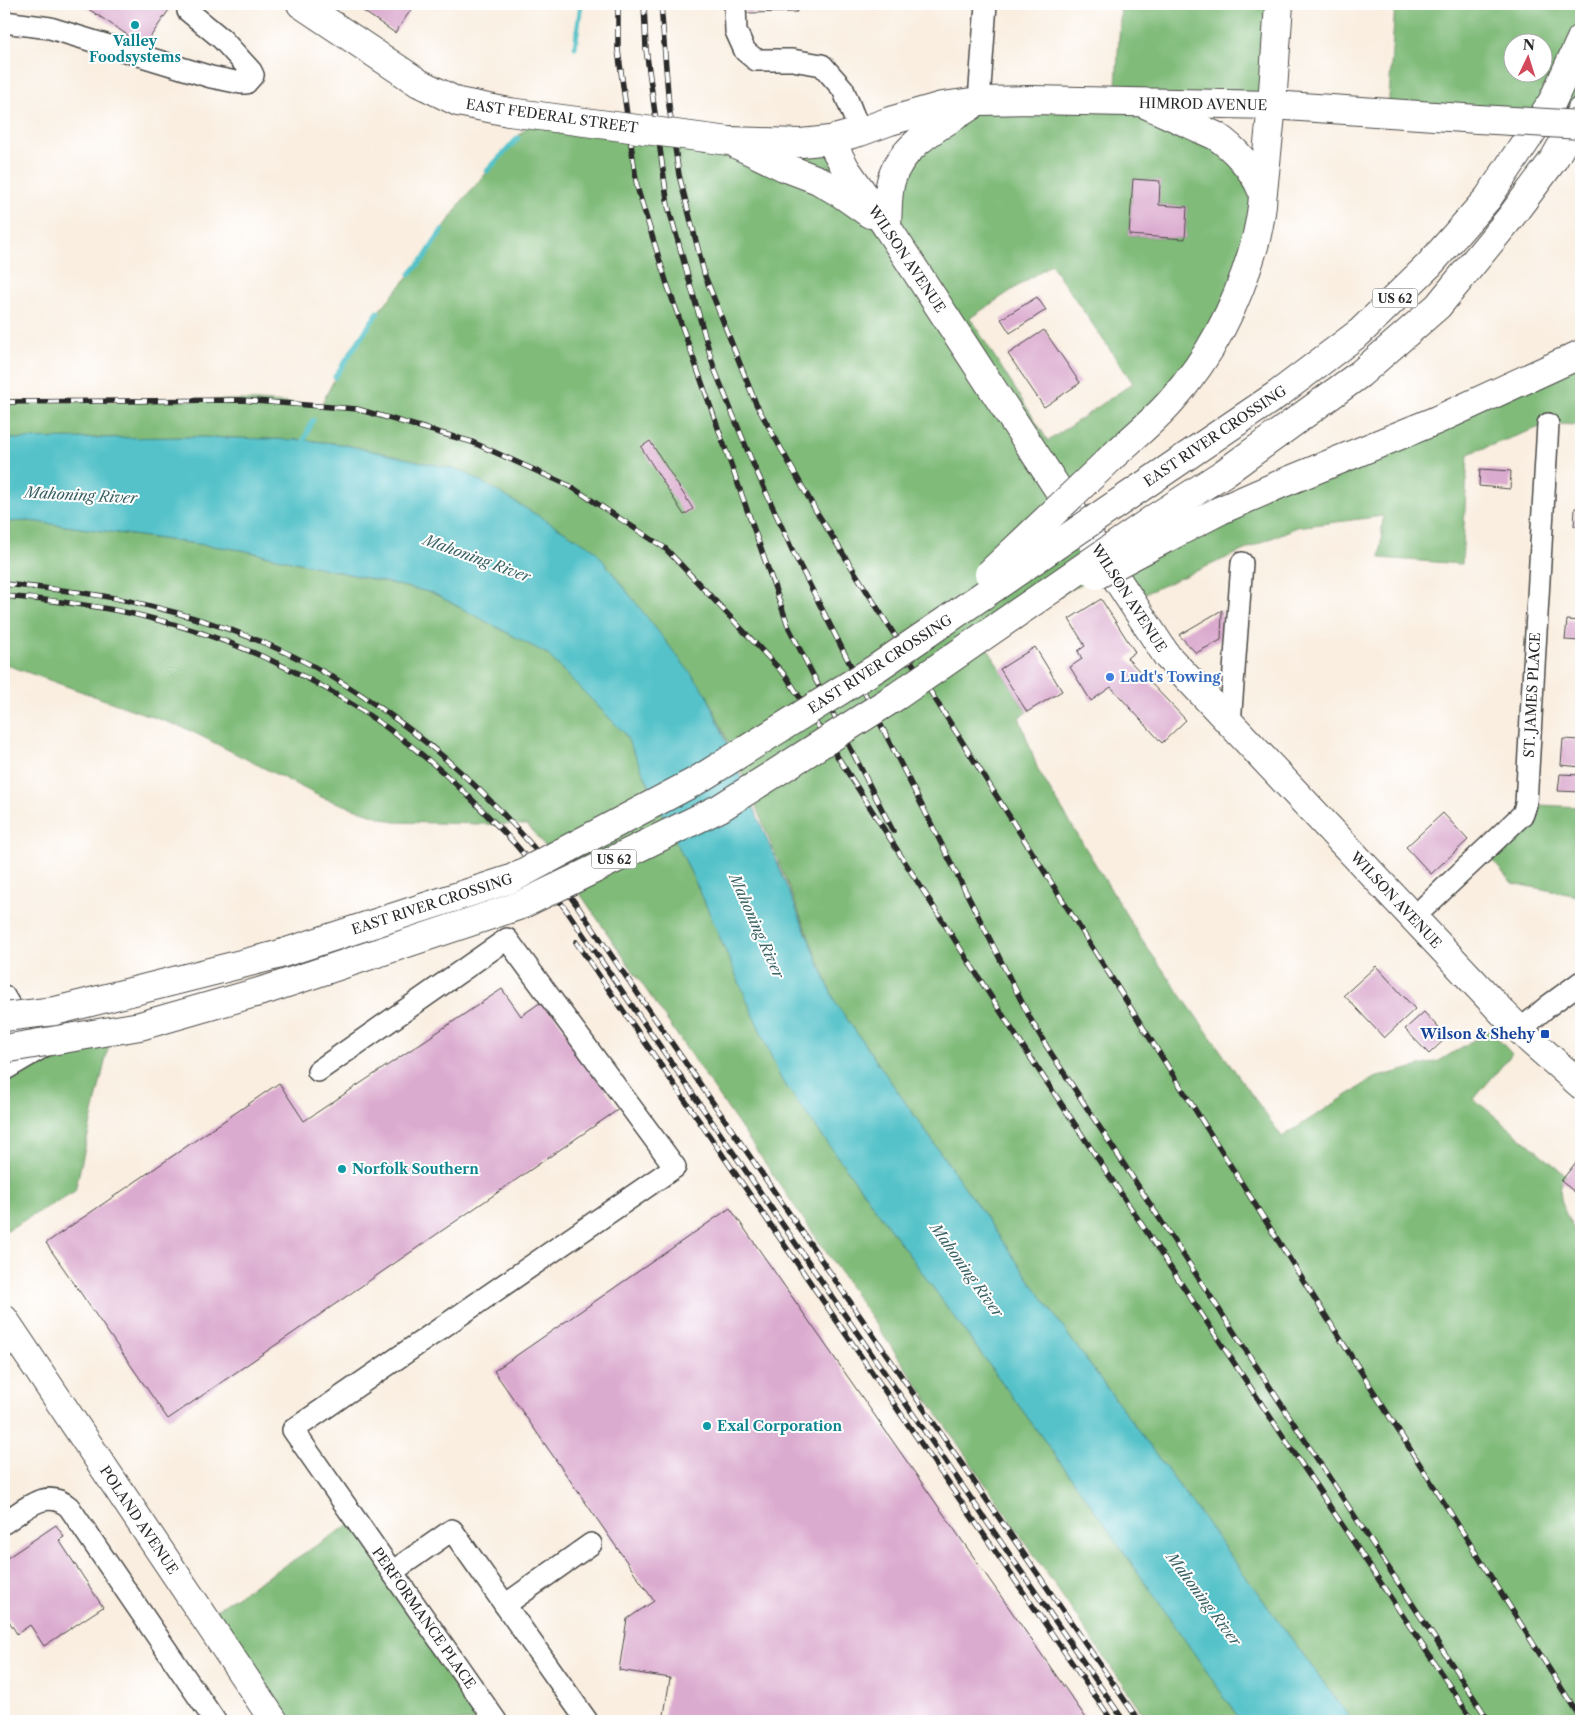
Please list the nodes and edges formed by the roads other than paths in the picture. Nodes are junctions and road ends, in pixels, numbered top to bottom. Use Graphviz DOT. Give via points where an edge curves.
graph roads {
  1 [pos="301,4"];
  2 [pos="735,4"];
  3 [pos="986,4"];
  4 [pos="1279,4"];
  5 [pos="188,11"];
  6 [pos="4,22"];
  7 [pos="1581,39"];
  8 [pos="979,101"];
  9 [pos="1143,103"];
  10 [pos="1272,105"];
  11 [pos="1581,111"];
  12 [pos="1581,126"];
  13 [pos="860,132"];
  14 [pos="717,139"];
  15 [pos="830,140"];
  16 [pos="1263,192"];
  17 [pos="887,227"];
  18 [pos="1581,354"];
  19 [pos="1548,424"];
  20 [pos="1160,528"];
  21 [pos="1242,563"];
  22 [pos="925,635"];
  23 [pos="1230,724"];
  24 [pos="1412,918"];
  25 [pos="1581,982"];
  26 [pos="4,996"];
  27 [pos="4,1017"];
  28 [pos="114,1023"];
  29 [pos="1520,1030"];
  30 [pos="15,1052"];
  31 [pos="4,1070"];
  32 [pos="318,1071"];
  33 [pos="1581,1085"];
  34 [pos="7,1332"];
  35 [pos="4,1523"];
  36 [pos="591,1544"];
  37 [pos="392,1572"];
  38 [pos="505,1605"];
  39 [pos="215,1721"];
  40 [pos="274,1721"];
  41 [pos="496,1721"];
  42 [pos="587,1721"];
  1 -- 14 [label="main road, EAST FEDERAL STREET, bridge" via="419,83 458,102 509,112"];
  2 -- 13 [label="street" via="736,31 745,51 756,60 792,60 822,65 843,89"];
  3 -- 8 [label="street"];
  4 -- 10 [label="main road"];
  5 -- 6 [label="street" via="222,39 251,71 250,80 241,83 211,77 50,28"];
  7 -- 22 [label="main road, EAST RIVER CROSSING / US 62, bridge" via="1552,102 1488,198 1429,266 1360,332 1278,394"];
  8 -- 9 [label="main road, HIMROD AVENUE"];
  8 -- 13 [label="main road, HIMROD AVENUE" via="942,106"];
  8 -- 17 [label="main road" via="918,142 902,157 890,182"];
  9 -- 10 [label="main road, HIMROD AVENUE"];
  9 -- 16 [label="main road" via="1216,136 1238,154"];
  10 -- 12 [label="main road, HIMROD AVENUE, bridge"];
  10 -- 16 [label="main road"];
  11 -- 20 [label="main road, US 62" via="1554,159 1438,306 1352,380 1224,473"];
  13 -- 15 [label="main road, HIMROD AVENUE"];
  14 -- 15 [label="main road, EAST FEDERAL STREET" via="801,143"];
  14 -- 17 [label="main road" via="824,184"];
  15 -- 17 [label="main road, WILSON AVENUE" via="846,169"];
  16 -- 22 [label="main road, bridge" via="1259,227 1248,270 1216,341 1172,400"];
  17 -- 23 [label="main road, WILSON AVENUE" via="1167,656"];
  18 -- 20 [label="main road" via="1437,420 1221,510"];
  19 -- 24 [label="street, ST. JAMES PLACE" via="1526,804 1523,814"];
  20 -- 30 [label="main road, EAST RIVER CROSSING / US 62, bridge" via="986,634 896,696 720,808 521,905 270,989 140,1026"];
  21 -- 23 [label="street"];
  22 -- 27 [label="main road, EAST RIVER CROSSING / US 62, bridge" via="696,781 511,879 277,955 55,1011"];
  23 -- 24 [label="main road, WILSON AVENUE"];
  24 -- 29 [label="main road, WILSON AVENUE"];
  25 -- 29 [label="street"];
  26 -- 30 [label="street" via="11,1008"];
  28 -- 30 [label="street"];
  29 -- 33 [label="main road, WILSON AVENUE"];
  30 -- 31 [label="street"];
  32 -- 37 [label="street, PERFORMANCE PLACE" via="507,939 675,1167 293,1430"];
  34 -- 40 [label="main road, POLAND AVENUE"];
  35 -- 39 [label="street" via="40,1500 51,1498 69,1507"];
  36 -- 38 [label="street"];
  37 -- 38 [label="street" via="452,1530"];
  37 -- 41 [label="street, PERFORMANCE PLACE"];
  38 -- 42 [label="street"];
}
